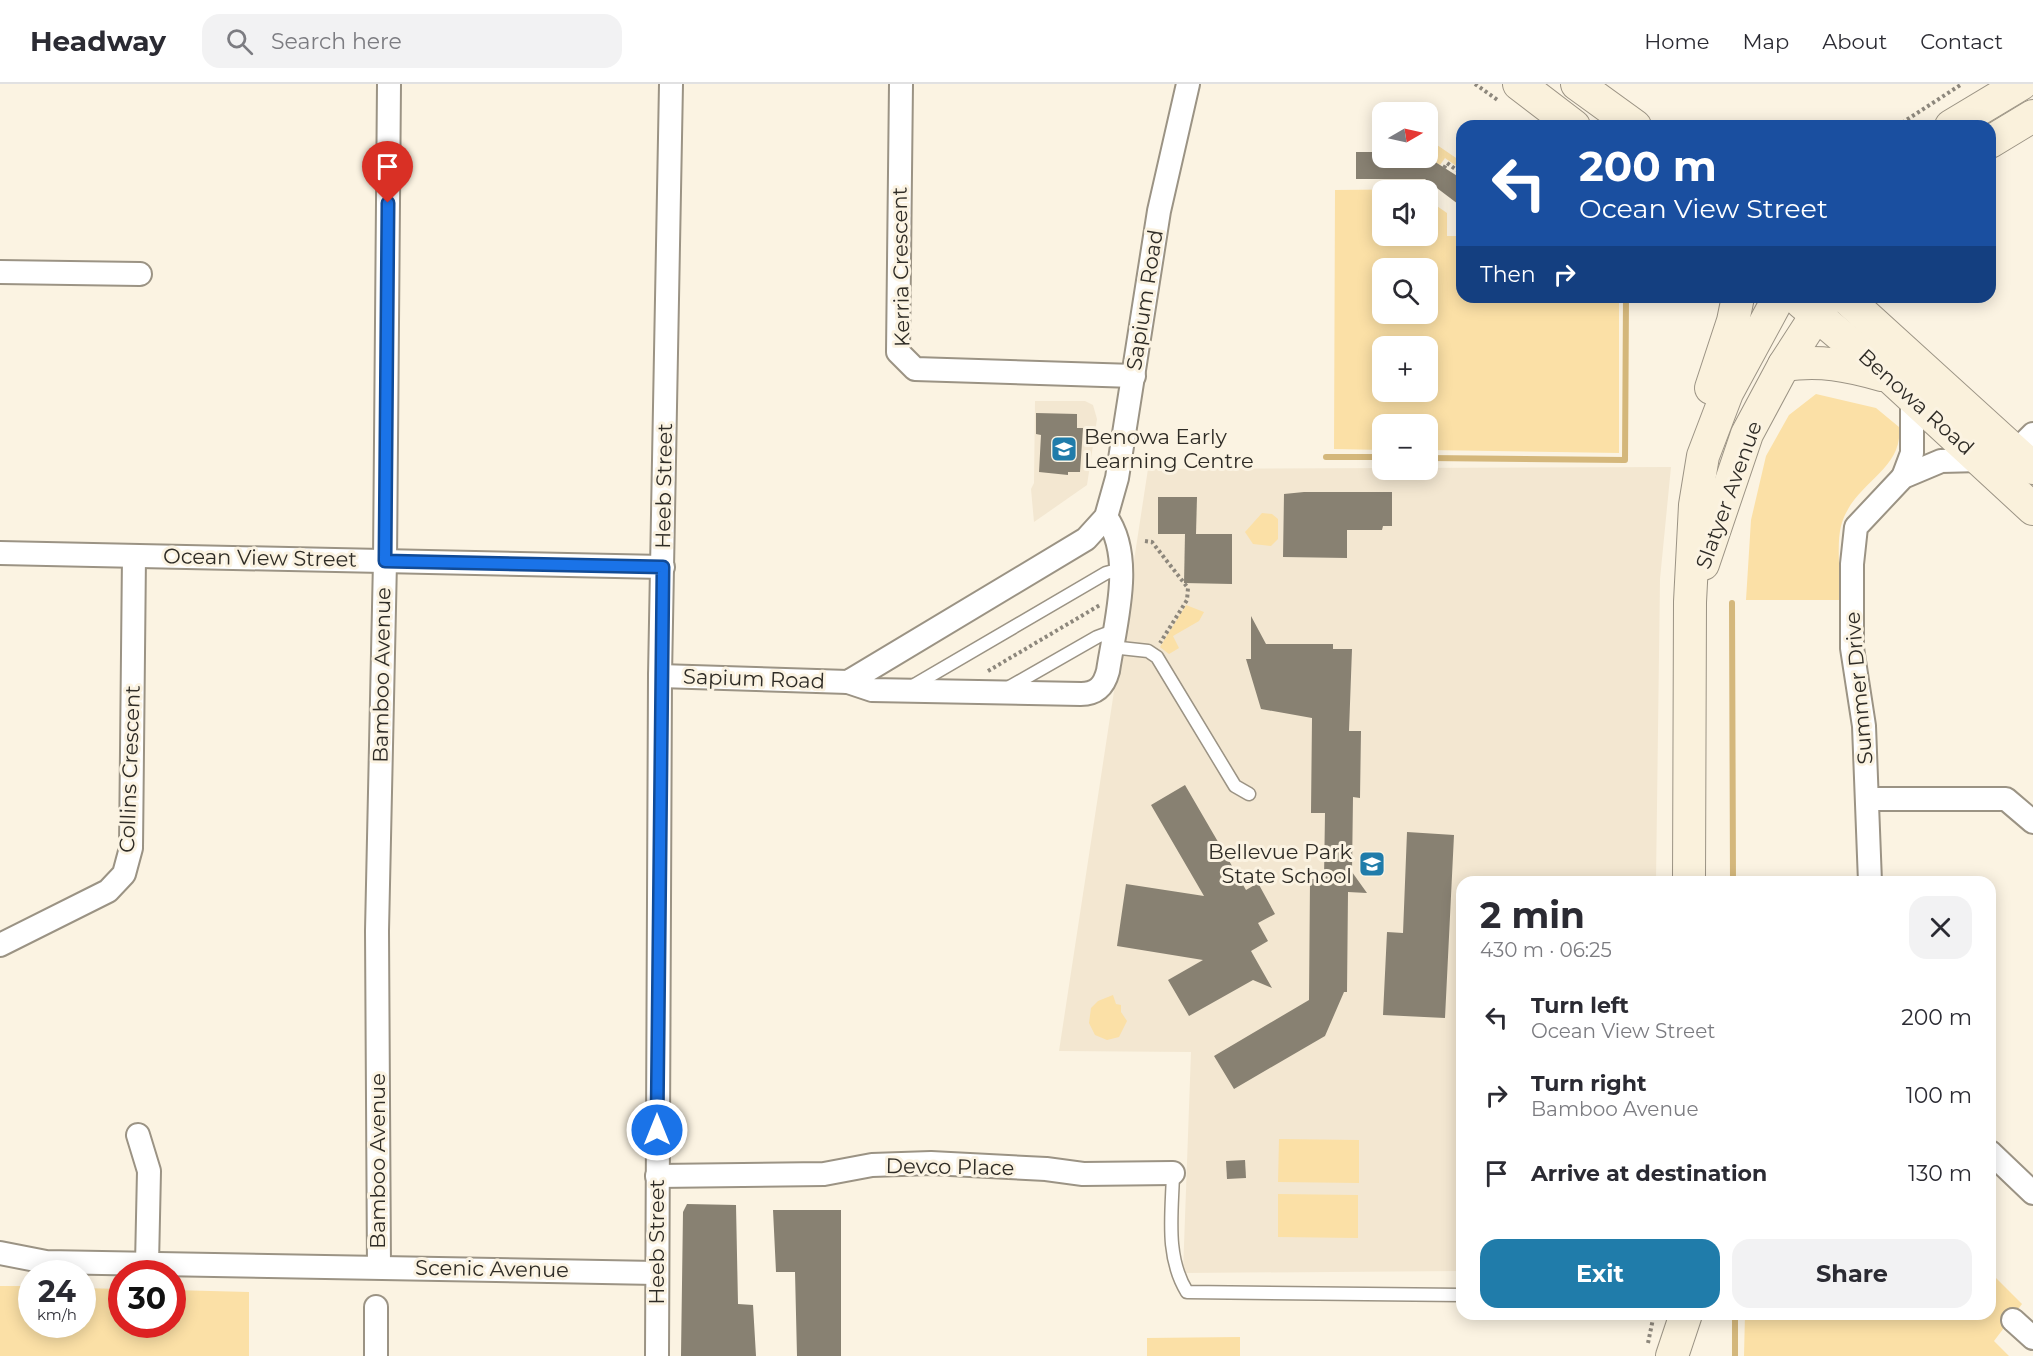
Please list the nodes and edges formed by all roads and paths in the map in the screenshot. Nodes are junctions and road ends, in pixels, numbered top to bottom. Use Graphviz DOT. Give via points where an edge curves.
graph roads {
  1 [pos="389,84"];
  2 [pos="671,84"];
  3 [pos="901,84"];
  4 [pos="1188,84"];
  5 [pos="1519,84"];
  6 [pos="1577,84"];
  7 [pos="1962,84"];
  8 [pos="2021,84"];
  9 [pos="2033,116"];
  10 [pos="1566,120"];
  11 [pos="1627,120"];
  12 [pos="1906,120"];
  13 [pos="1961,120"];
  14 [pos="1996,138"];
  15 [pos="1444,168"];
  16 [pos="1456,170"];
  17 [pos="0,272"];
  18 [pos="140,274"];
  19 [pos="1737,303"];
  20 [pos="1776,303"];
  21 [pos="1813,303"];
  22 [pos="1851,303"];
  23 [pos="1784,365"];
  24 [pos="1134,375"];
  25 [pos="1902,388"];
  26 [pos="1703,456"];
  27 [pos="2011,457"];
  28 [pos="1903,477"];
  29 [pos="2033,510"];
  30 [pos="1106,517"];
  31 [pos="1145,541"];
  32 [pos="0,553"];
  33 [pos="134,555"];
  34 [pos="385,561"];
  35 [pos="663,567"];
  36 [pos="1122,569"];
  37 [pos="1690,602"];
  38 [pos="1102,604"];
  39 [pos="1112,639"];
  40 [pos="1153,654"];
  41 [pos="984,674"];
  42 [pos="660,676"];
  43 [pos="848,682"];
  44 [pos="907,690"];
  45 [pos="1004,690"];
  46 [pos="1249,794"];
  47 [pos="1867,800"];
  48 [pos="2033,822"];
  49 [pos="1689,876"];
  50 [pos="1870,876"];
  51 [pos="0,945"];
  52 [pos="138,1135"];
  53 [pos="1996,1158"];
  54 [pos="1173,1173"];
  55 [pos="657,1176"];
  56 [pos="2033,1193"];
  57 [pos="0,1253"];
  58 [pos="147,1260"];
  59 [pos="108,1263"];
  60 [pos="186,1265"];
  61 [pos="379,1267"];
  62 [pos="657,1273"];
  63 [pos="1456,1295"];
  64 [pos="376,1307"];
  65 [pos="1655,1320"];
  66 [pos="1683,1320"];
  67 [pos="1687,1320"];
  68 [pos="2013,1320"];
  69 [pos="2033,1338"];
  70 [pos="1659,1354"];
  71 [pos="376,1356"];
  72 [pos="657,1356"];
  73 [pos="1685,1356"];
  1 -- 34 [label="street, Bamboo Avenue"];
  2 -- 35 [label="street, Heeb Street"];
  3 -- 24 [label="street, Kerria Crescent" via="898,352 915,369"];
  4 -- 24 [label="street, Sapium Road" via="1159,211"];
  5 -- 10 [label="main road"];
  6 -- 11 [label="main road"];
  7 -- 12 [label="path"];
  8 -- 13 [label="main road"];
  9 -- 14 [label="main road"];
  15 -- 16 [label="path" via="1447,164"];
  17 -- 18 [label="street"];
  19 -- 26 [label="main road" via="1704,411"];
  20 -- 26 [label="main road, Slatyer Avenue" via="1727,393"];
  21 -- 23 [label="main road, Slatyer Avenue"];
  21 -- 25 [label="main road, Benowa Road"];
  22 -- 27 [label="main road, Benowa Road"];
  23 -- 25 [label="main road" via="1815,361 1846,365"];
  23 -- 37 [label="main road, Slatyer Avenue" via="1748,434"];
  24 -- 30 [label="street, Sapium Road" via="1117,478"];
  25 -- 27 [label="main road, Benowa Road"];
  25 -- 28 [label="street, Summer Drive" via="1912,453"];
  26 -- 37 [label="main road, Slatyer Avenue" via="1695,505"];
  27 -- 28 [label="street, Summer Drive" via="1941,461"];
  27 -- 29 [label="main road, Benowa Road"];
  28 -- 47 [label="street, Summer Drive" via="1856,527 1852,648 1864,726"];
  30 -- 36 [label="street, Sapium Road" via="1115,530"];
  30 -- 43 [label="street, Sapium Road" via="1067,553"];
  31 -- 40 [label="path" via="1152,542 1188,588 1187,600"];
  32 -- 33 [label="street, Ocean View Street"];
  33 -- 34 [label="street, Ocean View Street"];
  33 -- 51 [label="street, Collins Crescent" via="131,848 124,874 108,891"];
  34 -- 35 [label="street, Ocean View Street"];
  34 -- 61 [label="street, Bamboo Avenue" via="377,931"];
  35 -- 42 [label="street, Heeb Street"];
  36 -- 39 [label="street, Sapium Road"];
  36 -- 44 [label="lane" via="1106,573"];
  37 -- 49 [label="main road, Slatyer Avenue"];
  38 -- 41 [label="path"];
  39 -- 40 [label="lane"];
  39 -- 45 [label="lane" via="1097,637"];
  39 -- 45 [label="street, Sapium Road" via="1107,677 1096,691 1081,694"];
  40 -- 46 [label="lane" via="1235,786"];
  42 -- 43 [label="street, Sapium Road"];
  42 -- 55 [label="street, Heeb Street"];
  43 -- 44 [label="street, Sapium Road" via="863,688"];
  44 -- 45 [label="street, Sapium Road"];
  47 -- 48 [label="street" via="2006,800"];
  47 -- 50 [label="street, Summer Drive"];
  52 -- 58 [label="street" via="149,1171"];
  53 -- 56 [label="street"];
  54 -- 55 [label="street, Devco Place" via="1083,1174 932,1163 872,1166 824,1174"];
  54 -- 63 [label="lane" via="1172,1258 1187,1292"];
  55 -- 62 [label="street, Heeb Street"];
  57 -- 59 [label="street, Scenic Avenue" via="46,1262"];
  60 -- 61 [label="street, Scenic Avenue"];
  61 -- 62 [label="street, Scenic Avenue"];
  62 -- 72 [label="street, Heeb Street"];
  64 -- 71 [label="street"];
  65 -- 70 [label="path"];
  66 -- 70 [label="main road"];
  67 -- 73 [label="main road"];
  68 -- 69 [label="street"];
}
